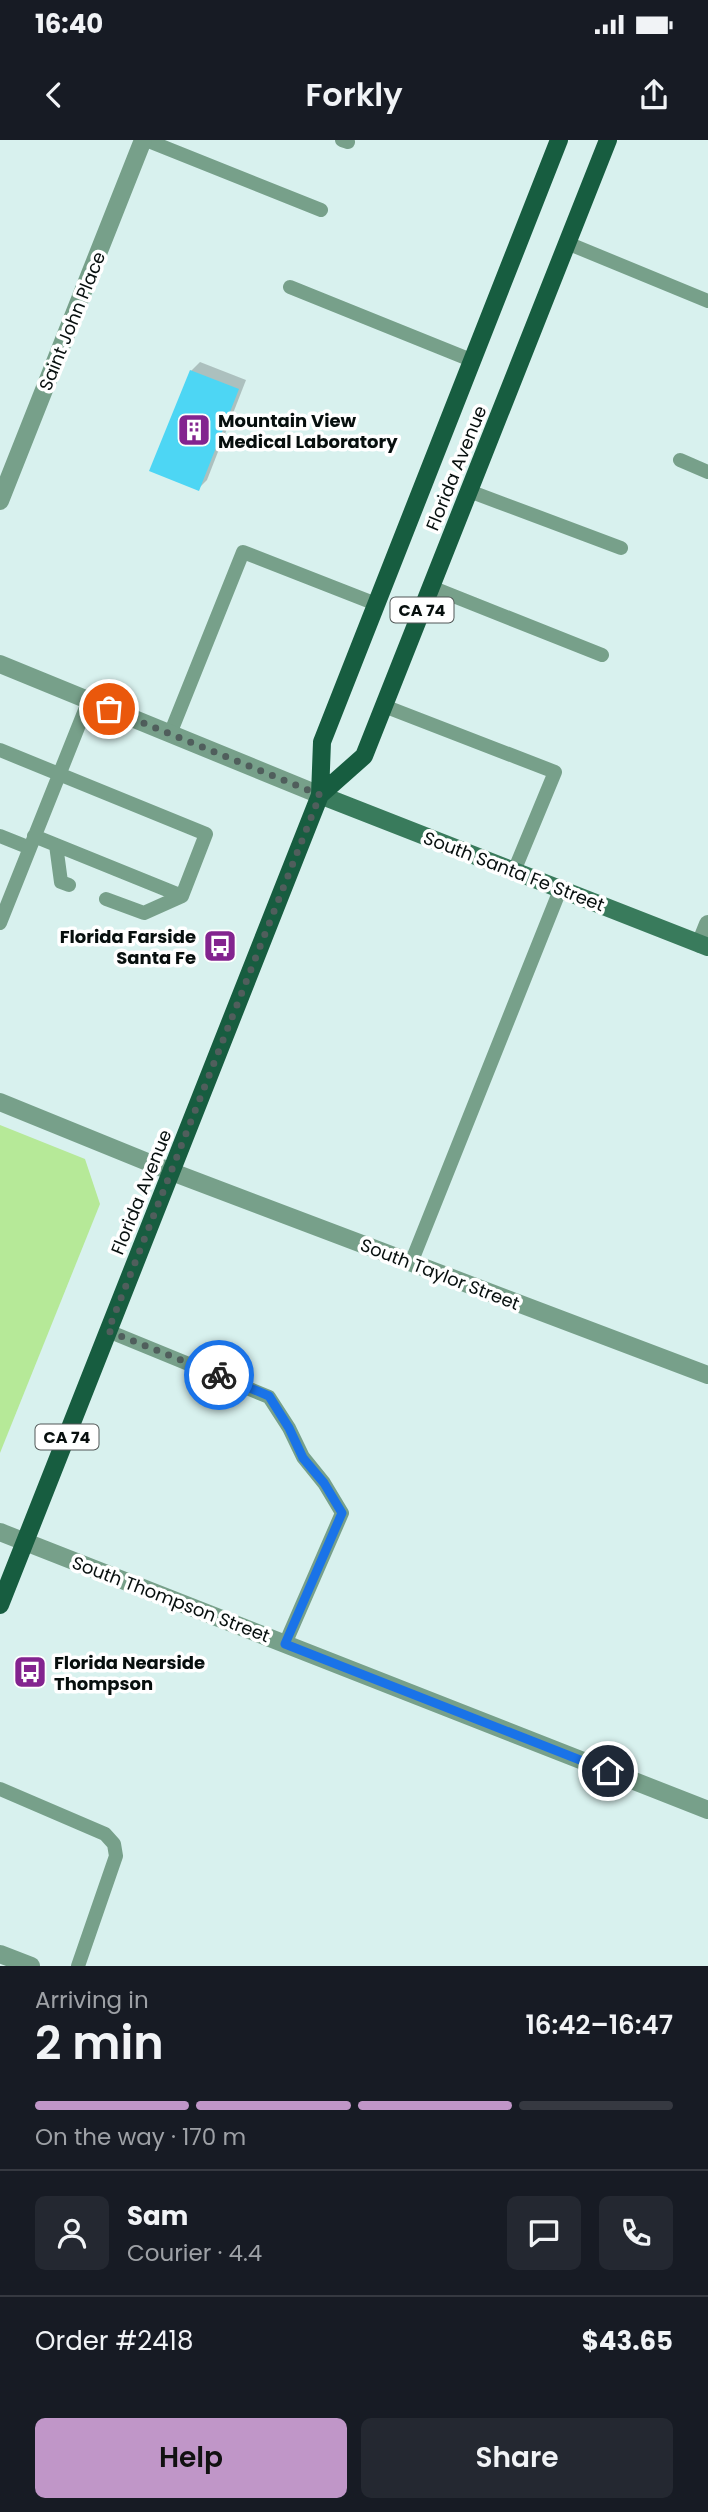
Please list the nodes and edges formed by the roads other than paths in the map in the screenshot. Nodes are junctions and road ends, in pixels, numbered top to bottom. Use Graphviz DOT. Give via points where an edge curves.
graph roads {
  1 [pos="145,140"];
  2 [pos="559,140"];
  3 [pos="608,140"];
  4 [pos="321,210"];
  5 [pos="568,243"];
  6 [pos="290,287"];
  7 [pos="708,301"];
  8 [pos="471,360"];
  9 [pos="680,460"];
  10 [pos="708,472"];
  11 [pos="469,491"];
  12 [pos="0,501"];
  13 [pos="621,548"];
  14 [pos="431,587"];
  15 [pos="376,604"];
  16 [pos="602,655"];
  17 [pos="0,664"];
  18 [pos="89,700"];
  19 [pos="384,706"];
  20 [pos="170,734"];
  21 [pos="0,750"];
  22 [pos="59,774"];
  23 [pos="320,795"];
  24 [pos="0,836"];
  25 [pos="32,842"];
  26 [pos="56,845"];
  27 [pos="514,872"];
  28 [pos="69,885"];
  29 [pos="560,890"];
  30 [pos="182,896"];
  31 [pos="107,899"];
  32 [pos="0,923"];
  33 [pos="708,924"];
  34 [pos="704,945"];
  35 [pos="0,1102"];
  36 [pos="172,1172"];
  37 [pos="411,1263"];
  38 [pos="108,1331"];
  39 [pos="708,1375"];
  40 [pos="0,1532"];
  41 [pos="25,1542"];
  42 [pos="0,1605"];
  43 [pos="285,1644"];
  44 [pos="0,1789"];
  45 [pos="708,1810"];
  46 [pos="0,1954"];
  47 [pos="31,1966"];
  48 [pos="78,1966"];
  1 -- 4 [label="lane"];
  1 -- 12 [label="street, Saint John Place"];
  2 -- 8 [label="main road, Florida Avenue / CA 74"];
  3 -- 5 [label="main road, Florida Avenue / CA 74"];
  5 -- 7 [label="lane"];
  5 -- 11 [label="main road, Florida Avenue / CA 74"];
  6 -- 8 [label="lane"];
  8 -- 15 [label="main road, Florida Avenue / CA 74"];
  9 -- 10 [label="lane"];
  11 -- 13 [label="lane"];
  11 -- 14 [label="main road, Florida Avenue / CA 74"];
  14 -- 16 [label="lane"];
  14 -- 19 [label="main road, Florida Avenue / CA 74"];
  15 -- 20 [label="lane" via="243,552"];
  15 -- 23 [label="main road, Florida Avenue / CA 74" via="321,742"];
  17 -- 18 [label="street"];
  18 -- 20 [label="street"];
  18 -- 22 [label="lane"];
  19 -- 23 [label="main road, Florida Avenue / CA 74" via="364,756"];
  19 -- 27 [label="lane" via="555,772"];
  20 -- 23 [label="street"];
  21 -- 22 [label="lane"];
  22 -- 25 [label="lane"];
  22 -- 30 [label="lane" via="206,834"];
  23 -- 27 [label="street, South Santa Fe Street"];
  23 -- 36 [label="main road, Florida Avenue / CA 74"];
  24 -- 25 [label="lane"];
  25 -- 26 [label="lane"];
  25 -- 32 [label="lane"];
  26 -- 28 [label="lane" via="61,882"];
  26 -- 30 [label="lane"];
  27 -- 29 [label="street, South Santa Fe Street"];
  29 -- 34 [label="street, South Santa Fe Street"];
  29 -- 37 [label="lane"];
  30 -- 31 [label="lane" via="144,913"];
  33 -- 34 [label="street"];
  35 -- 36 [label="street, South Taylor Street"];
  36 -- 37 [label="street, South Taylor Street"];
  36 -- 38 [label="main road, Florida Avenue / CA 74"];
  37 -- 39 [label="street, South Taylor Street"];
  38 -- 41 [label="main road, Florida Avenue / CA 74"];
  38 -- 43 [label="lane" via="269,1396 303,1458 342,1513"];
  40 -- 41 [label="street, South Thompson Street"];
  41 -- 42 [label="main road, Florida Avenue / CA 74"];
  41 -- 43 [label="street, South Thompson Street"];
  43 -- 45 [label="street, South Thompson Street"];
  44 -- 48 [label="lane" via="105,1834 114,1844 116,1856"];
  46 -- 47 [label="street"];
}
